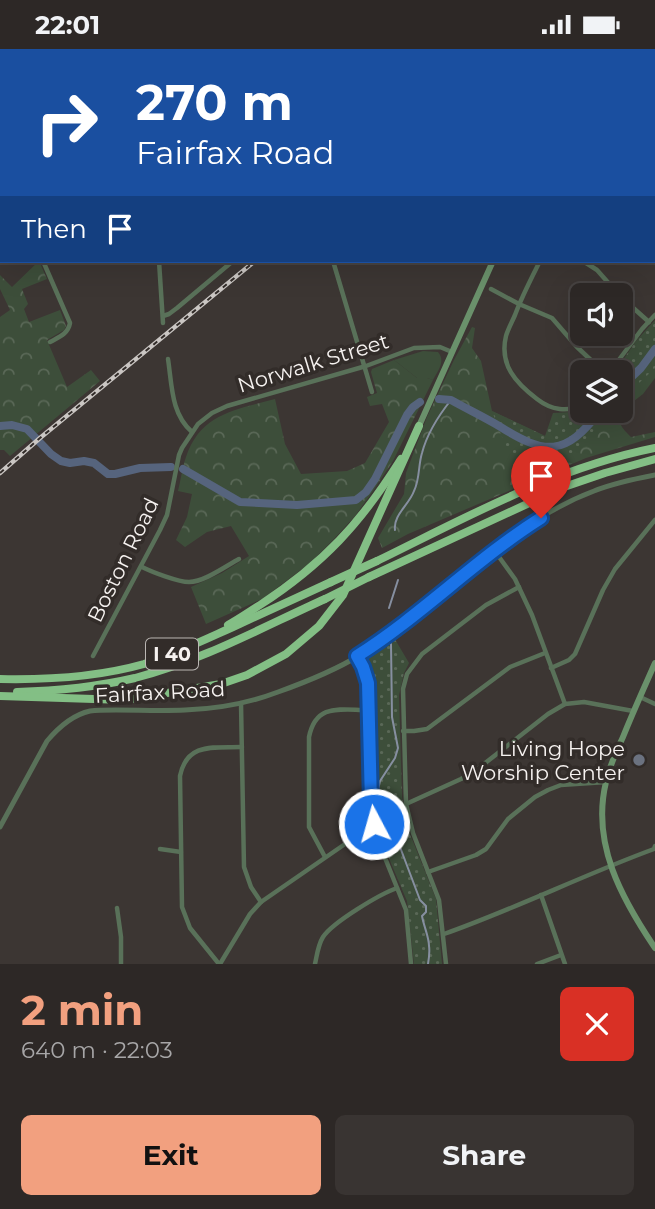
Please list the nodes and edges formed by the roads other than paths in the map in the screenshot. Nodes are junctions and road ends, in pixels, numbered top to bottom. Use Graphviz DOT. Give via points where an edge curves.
graph roads {
  1 [pos="44,263"];
  2 [pos="159,263"];
  3 [pos="231,263"];
  4 [pos="334,263"];
  5 [pos="492,263"];
  6 [pos="539,263"];
  7 [pos="586,263"];
  8 [pos="609,283"];
  9 [pos="491,289"];
  10 [pos="519,304"];
  11 [pos="633,307"];
  12 [pos="655,315"];
  13 [pos="163,316"];
  14 [pos="649,322"];
  15 [pos="163,323"];
  16 [pos="50,342"];
  17 [pos="452,352"];
  18 [pos="168,359"];
  19 [pos="591,360"];
  20 [pos="618,360"];
  21 [pos="366,366"];
  22 [pos="372,392"];
  23 [pos="570,408"];
  24 [pos="419,426"];
  25 [pos="192,432"];
  26 [pos="655,448"];
  27 [pos="655,459"];
  28 [pos="655,475"];
  29 [pos="655,520"];
  30 [pos="494,551"];
  31 [pos="239,559"];
  32 [pos="142,567"];
  33 [pos="519,587"];
  34 [pos="545,653"];
  35 [pos="173,654"];
  36 [pos="93,656"];
  37 [pos="357,656"];
  38 [pos="655,663"];
  39 [pos="551,668"];
  40 [pos="0,679"];
  41 [pos="0,694"];
  42 [pos="640,697"];
  43 [pos="241,703"];
  44 [pos="565,704"];
  45 [pos="655,704"];
  46 [pos="368,709"];
  47 [pos="634,711"];
  48 [pos="403,731"];
  49 [pos="242,747"];
  50 [pos="606,782"];
  51 [pos="405,804"];
  52 [pos="374,824"];
  53 [pos="0,827"];
  54 [pos="655,846"];
  55 [pos="159,849"];
  56 [pos="181,852"];
  57 [pos="326,857"];
  58 [pos="610,865"];
  59 [pos="428,872"];
  60 [pos="397,888"];
  61 [pos="541,895"];
  62 [pos="261,902"];
  63 [pos="117,908"];
  64 [pos="443,934"];
  65 [pos="655,948"];
  66 [pos="561,954"];
  67 [pos="121,964"];
  68 [pos="219,964"];
  69 [pos="315,964"];
  70 [pos="411,964"];
  71 [pos="446,964"];
  72 [pos="537,964"];
  73 [pos="565,964"];
  1 -- 16 [label="street" via="69,323 65,333"];
  2 -- 13 [label="street"];
  3 -- 13 [label="street"];
  4 -- 21 [label="street"];
  5 -- 17 [label="main road"];
  6 -- 10 [label="street"];
  7 -- 8 [label="street"];
  9 -- 10 [label="street"];
  10 -- 19 [label="street" via="552,318"];
  10 -- 23 [label="street" via="506,336 508,368 519,385 544,404"];
  11 -- 14 [label="street"];
  12 -- 14 [label="street"];
  13 -- 15 [label="street"];
  14 -- 20 [label="street"];
  17 -- 21 [label="street, Norwalk Street" via="440,347 414,348"];
  17 -- 24 [label="main road"];
  18 -- 25 [label="street" via="178,416"];
  21 -- 22 [label="street"];
  21 -- 25 [label="street, Norwalk Street" via="227,406"];
  24 -- 35 [label="highway" via="360,519 317,563 232,623"];
  24 -- 41 [label="highway" via="343,595 319,626 286,654 221,684 125,700"];
  25 -- 32 [label="street, Boston Road" via="179,456 167,515"];
  26 -- 35 [label="highway, I 40, bridge" via="607,459 525,489"];
  27 -- 41 [label="highway, I 40, bridge" via="564,487 172,667 97,685"];
  28 -- 30 [label="street, Fairfax Road" via="581,496"];
  29 -- 39 [label="street" via="615,569 575,654"];
  30 -- 33 [label="street"];
  30 -- 37 [label="street, Fairfax Road"];
  31 -- 32 [label="street" via="189,582"];
  32 -- 36 [label="street, Boston Road"];
  33 -- 34 [label="street"];
  33 -- 48 [label="street" via="486,605 422,653 403,689"];
  34 -- 39 [label="street"];
  34 -- 48 [label="street" via="510,667 427,729"];
  35 -- 40 [label="highway, I 40" via="108,672"];
  37 -- 43 [label="street, Fairfax Road" via="307,682"];
  37 -- 46 [label="street" via="368,683"];
  38 -- 42 [label="main road"];
  39 -- 44 [label="street"];
  42 -- 45 [label="street"];
  42 -- 47 [label="main road"];
  43 -- 49 [label="street"];
  43 -- 53 [label="street, Fairfax Road" via="186,710 99,710 71,719 47,741"];
  44 -- 47 [label="street" via="584,702"];
  44 -- 51 [label="street" via="475,771"];
  46 -- 52 [label="street"];
  46 -- 57 [label="street" via="330,711 311,725 309,827"];
  47 -- 50 [label="main road"];
  48 -- 51 [label="street"];
  49 -- 56 [label="street" via="202,749 182,764"];
  49 -- 62 [label="street" via="244,867"];
  50 -- 58 [label="main road" via="602,820"];
  50 -- 59 [label="street" via="548,790 508,819 486,849"];
  51 -- 52 [label="street"];
  51 -- 59 [label="street"];
  52 -- 57 [label="street"];
  52 -- 60 [label="street"];
  54 -- 58 [label="street"];
  55 -- 56 [label="street"];
  56 -- 68 [label="street" via="184,918"];
  57 -- 62 [label="street"];
  58 -- 61 [label="street"];
  58 -- 65 [label="main road"];
  59 -- 64 [label="street" via="439,900"];
  60 -- 69 [label="street" via="330,929"];
  60 -- 70 [label="street" via="406,910"];
  61 -- 64 [label="street"];
  61 -- 66 [label="street"];
  62 -- 68 [label="street"];
  63 -- 67 [label="street"];
  64 -- 71 [label="street"];
  66 -- 72 [label="street"];
  66 -- 73 [label="street"];
}
